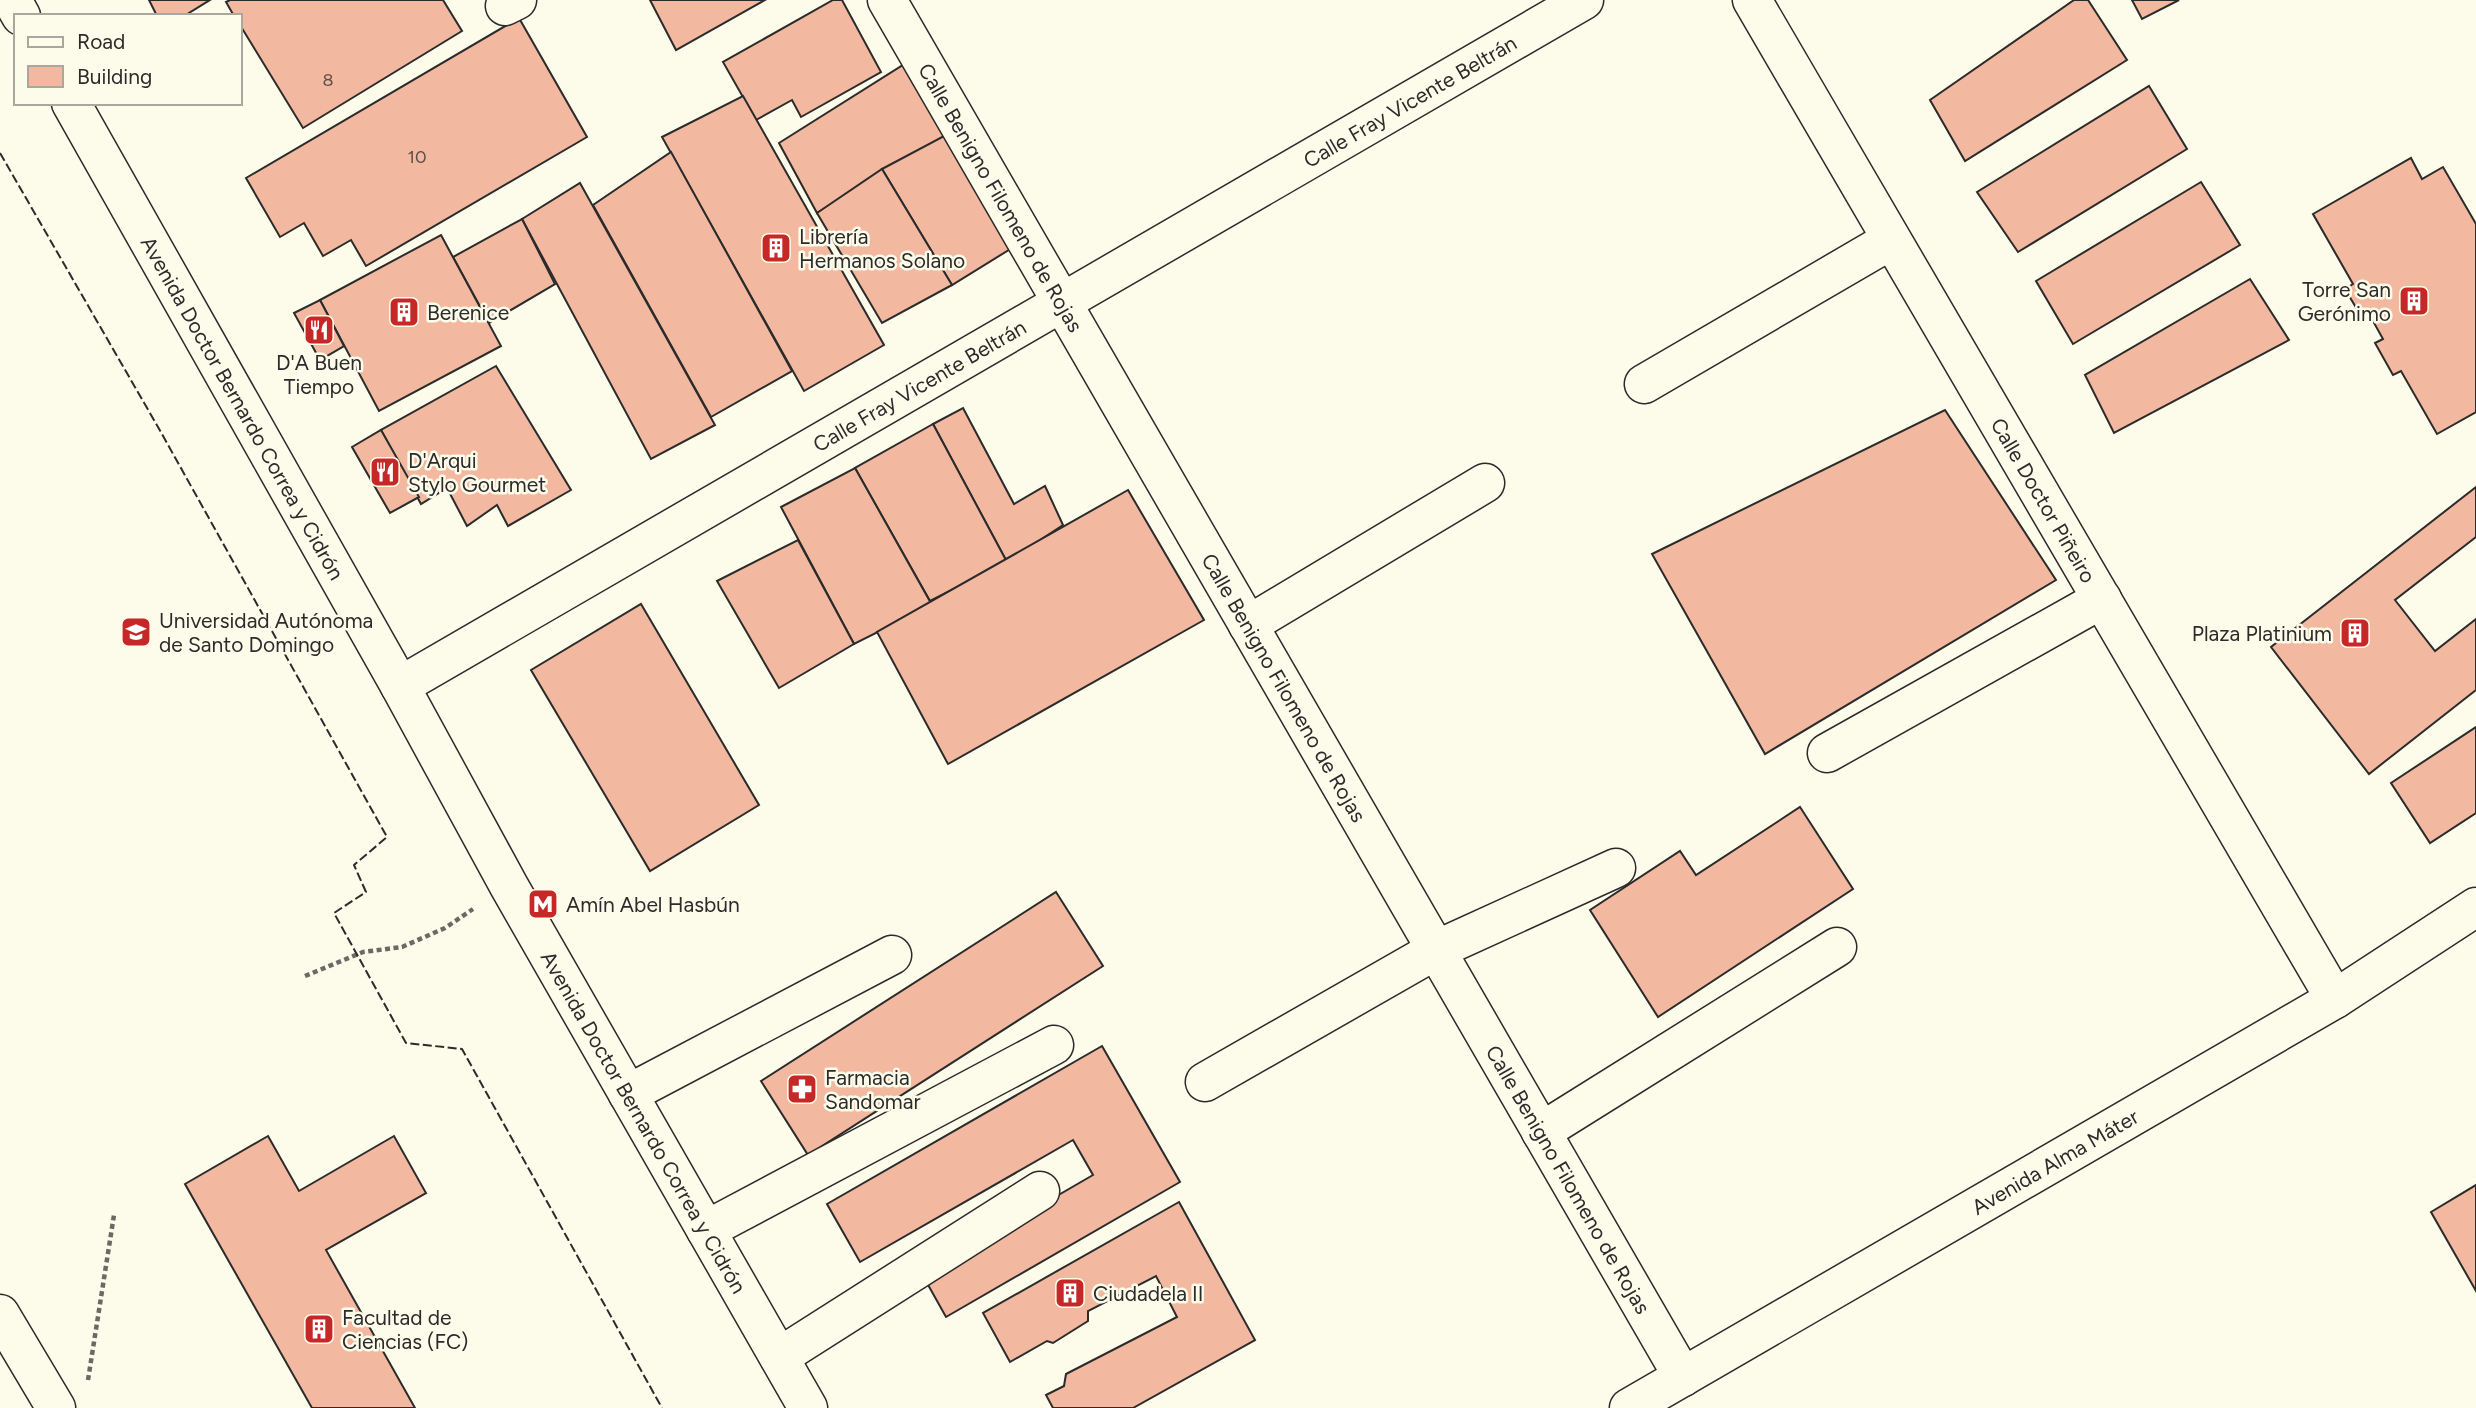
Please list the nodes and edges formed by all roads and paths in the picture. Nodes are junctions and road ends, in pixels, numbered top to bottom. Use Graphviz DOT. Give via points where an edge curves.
graph roads {
  1 [pos="887,0"];
  2 [pos="1584,0"];
  3 [pos="1752,0"];
  4 [pos="72,105"];
  5 [pos="1891,240"];
  6 [pos="1061,303"];
  7 [pos="1644,384"];
  8 [pos="1485,483"];
  9 [pos="2102,599"];
  10 [pos="1248,625"];
  11 [pos="400,686"];
  12 [pos="1827,753"];
  13 [pos="1616,868"];
  14 [pos="509,886"];
  15 [pos="2476,907"];
  16 [pos="1837,947"];
  17 [pos="1436,950"];
  18 [pos="892,955"];
  19 [pos="304,976"];
  20 [pos="2335,999"];
  21 [pos="1054,1045"];
  22 [pos="1205,1082"];
  23 [pos="628,1094"];
  24 [pos="1541,1132"];
  25 [pos="1041,1191"];
  26 [pos="114,1215"];
  27 [pos="706,1230"];
  28 [pos="0,1314"];
  29 [pos="779,1357"];
  30 [pos="1683,1377"];
  31 [pos="88,1380"];
  32 [pos="56,1408"];
  33 [pos="808,1408"];
  34 [pos="1629,1408"];
  1 -- 6 [label="street, Calle Benigno Filomeno de Rojas"];
  2 -- 6 [label="street, Calle Fray Vicente Beltrán"];
  3 -- 5 [label="street, Calle Doctor Piñeiro"];
  4 -- 11 [label="street, Avenida Doctor Bernardo Correa y Cidrón"];
  5 -- 7 [label="street"];
  5 -- 9 [label="street, Calle Doctor Piñeiro"];
  6 -- 10 [label="street, Calle Benigno Filomeno de Rojas"];
  6 -- 11 [label="street, Calle Fray Vicente Beltrán"];
  8 -- 10 [label="street"];
  9 -- 12 [label="street"];
  9 -- 20 [label="street, Calle Doctor Piñeiro"];
  10 -- 17 [label="street, Calle Benigno Filomeno de Rojas"];
  11 -- 14 [label="street, Avenida Doctor Bernardo Correa y Cidrón"];
  13 -- 17 [label="street"];
  14 -- 19 [label="path" via="445,928 402,947 363,952"];
  14 -- 23 [label="street, Avenida Doctor Bernardo Correa y Cidrón"];
  15 -- 20 [label="street, Avenida Alma Máter"];
  16 -- 24 [label="street"];
  17 -- 22 [label="street"];
  17 -- 24 [label="street, Calle Benigno Filomeno de Rojas"];
  18 -- 23 [label="street"];
  20 -- 30 [label="street, Avenida Alma Máter"];
  21 -- 27 [label="street"];
  23 -- 27 [label="street, Avenida Doctor Bernardo Correa y Cidrón"];
  24 -- 30 [label="street, Calle Benigno Filomeno de Rojas"];
  25 -- 29 [label="street"];
  26 -- 31 [label="path"];
  27 -- 29 [label="street, Avenida Doctor Bernardo Correa y Cidrón"];
  28 -- 32 [label="street"];
  29 -- 33 [label="street, Avenida Doctor Bernardo Correa y Cidrón"];
  30 -- 34 [label="street, Avenida Alma Máter"];
}
